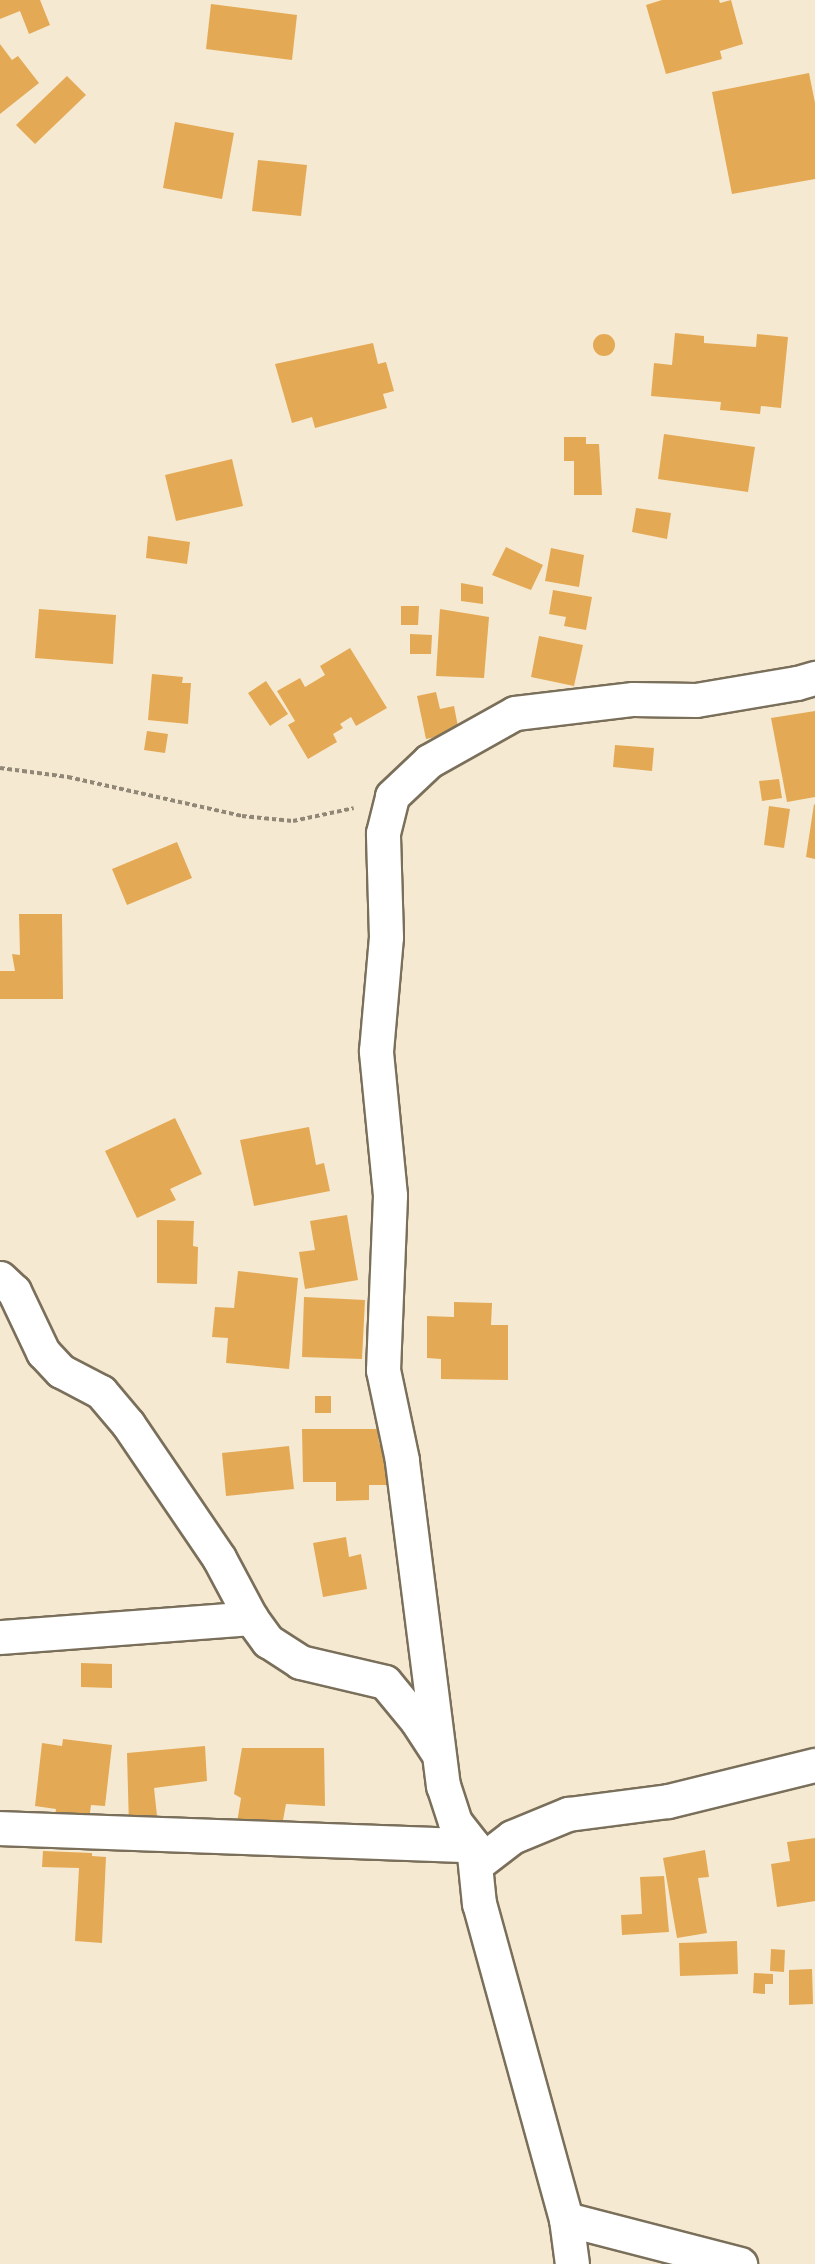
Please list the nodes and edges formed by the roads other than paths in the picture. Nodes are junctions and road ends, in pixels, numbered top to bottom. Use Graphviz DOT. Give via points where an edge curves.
graph roads {
  1 [pos="815,678"];
  2 [pos="0,1278"];
  3 [pos="250,1618"];
  4 [pos="0,1636"];
  5 [pos="440,1756"];
  6 [pos="815,1765"];
  7 [pos="0,1828"];
  8 [pos="475,1854"];
  9 [pos="566,2219"];
  10 [pos="572,2264"];
  11 [pos="741,2264"];
  1 -- 5 [label="street" via="696,700 633,699 515,713 429,761 392,796 383,833 386,937 376,1051 390,1195 383,1370 402,1460"];
  2 -- 3 [label="street" via="14,1290 43,1352 61,1371 101,1392 128,1424 219,1558"];
  3 -- 4 [label="street"];
  3 -- 5 [label="street" via="268,1641 300,1662 385,1682"];
  5 -- 8 [label="street" via="443,1786 455,1822"];
  6 -- 8 [label="street" via="668,1801 568,1814"];
  7 -- 8 [label="street"];
  8 -- 9 [label="street" via="479,1904"];
  9 -- 10 [label="street"];
  9 -- 11 [label="street"];
}
